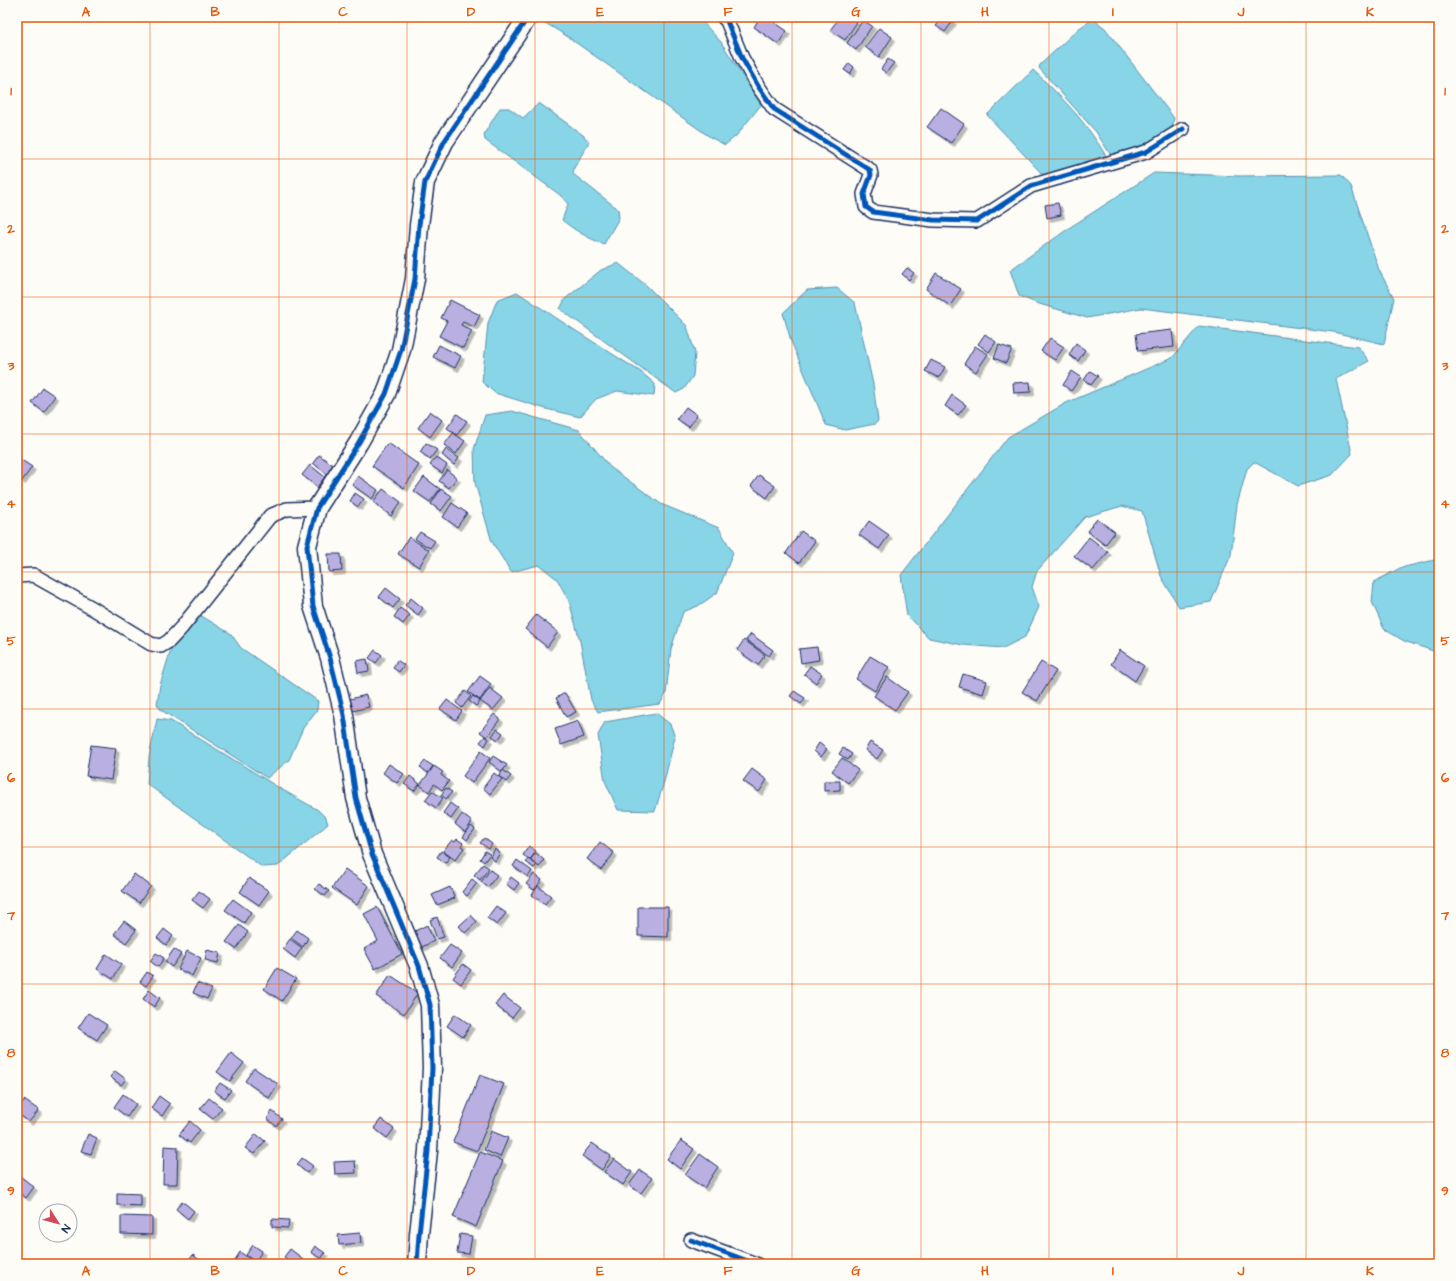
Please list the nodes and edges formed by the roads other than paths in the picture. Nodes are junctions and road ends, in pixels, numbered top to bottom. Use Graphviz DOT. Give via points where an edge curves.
graph roads {
  1 [pos="528,17"];
  2 [pos="723,17"];
  3 [pos="1183,129"];
  4 [pos="317,508"];
  5 [pos="17,576"];
  6 [pos="691,1240"];
  7 [pos="417,1264"];
  8 [pos="756,1264"];
  1 -- 4 [label="street" via="444,142 425,182 415,279 401,350 386,394"];
  2 -- 3 [label="street" via="742,58 774,109 870,170 871,175 864,194 866,207 873,212 933,220 977,221 1031,186 1146,152"];
  4 -- 5 [label="street" via="287,509 270,516 182,627 161,646 151,644 33,576"];
  4 -- 7 [label="street" via="307,546 313,606 330,658 344,715 356,798 372,854 419,966 430,1005 432,1068 428,1151"];
  6 -- 8 [label="street"];
}
